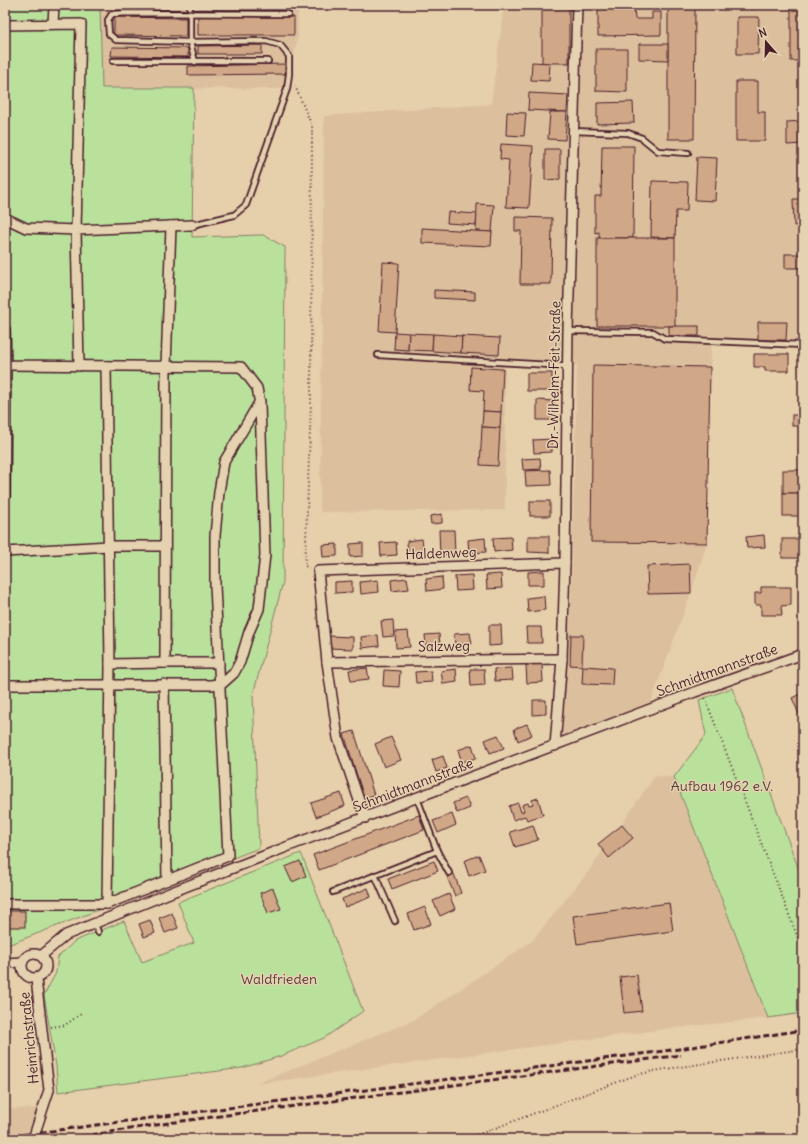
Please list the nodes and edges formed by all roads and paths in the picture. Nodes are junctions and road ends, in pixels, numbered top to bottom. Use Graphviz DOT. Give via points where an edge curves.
graph roads {
  1 [pos="54,5"];
  2 [pos="190,5"];
  3 [pos="576,5"];
  4 [pos="190,14"];
  5 [pos="288,14"];
  6 [pos="53,24"];
  7 [pos="5,25"];
  8 [pos="190,42"];
  9 [pos="113,61"];
  10 [pos="268,61"];
  11 [pos="195,62"];
  12 [pos="289,74"];
  13 [pos="573,131"];
  14 [pos="688,153"];
  15 [pos="5,218"];
  16 [pos="192,225"];
  17 [pos="171,226"];
  18 [pos="76,230"];
  19 [pos="5,329"];
  20 [pos="568,331"];
  21 [pos="803,345"];
  22 [pos="378,355"];
  23 [pos="6,365"];
  24 [pos="79,366"];
  25 [pos="106,366"];
  26 [pos="166,366"];
  27 [pos="568,366"];
  28 [pos="260,401"];
  29 [pos="5,496"];
  30 [pos="109,546"];
  31 [pos="165,546"];
  32 [pos="5,552"];
  33 [pos="565,562"];
  34 [pos="318,571"];
  35 [pos="803,654"];
  36 [pos="562,659"];
  37 [pos="327,662"];
  38 [pos="165,663"];
  39 [pos="219,663"];
  40 [pos="110,664"];
  41 [pos="109,684"];
  42 [pos="164,684"];
  43 [pos="220,684"];
  44 [pos="5,685"];
  45 [pos="702,690"];
  46 [pos="555,746"];
  47 [pos="416,798"];
  48 [pos="365,818"];
  49 [pos="437,851"];
  50 [pos="449,873"];
  51 [pos="375,875"];
  52 [pos="167,880"];
  53 [pos="333,892"];
  54 [pos="5,904"];
  55 [pos="107,904"];
  56 [pos="395,921"];
  57 [pos="803,950"];
  58 [pos="41,956"];
  59 [pos="22,962"];
  60 [pos="5,963"];
  61 [pos="36,979"];
  62 [pos="81,1014"];
  63 [pos="42,1028"];
  64 [pos="803,1049"];
  65 [pos="33,1139"];
  66 [pos="466,1139"];
  1 -- 6 [label="street"];
  2 -- 4 [label="lane"];
  3 -- 13 [label="street, Dr.-Wilhelm-Feit-Straße"];
  4 -- 5 [label="lane"];
  4 -- 8 [label="lane"];
  4 -- 8 [label="lane" via="112,14 108,20 108,34 116,40"];
  6 -- 7 [label="street"];
  6 -- 18 [label="street" via="81,24"];
  8 -- 11 [label="lane"];
  8 -- 12 [label="lane" via="266,41 280,45 289,56"];
  9 -- 11 [label="lane"];
  10 -- 11 [label="lane"];
  12 -- 16 [label="lane" via="287,89 246,205 234,214"];
  12 -- 34 [label="path" via="312,126 311,404 305,566"];
  13 -- 14 [label="lane" via="628,133 642,138 658,151"];
  13 -- 20 [label="street, Dr.-Wilhelm-Feit-Straße"];
  15 -- 18 [label="street" via="26,228"];
  16 -- 17 [label="street"];
  17 -- 18 [label="street"];
  17 -- 26 [label="street"];
  18 -- 24 [label="street"];
  19 -- 23 [label="street"];
  20 -- 21 [label="lane" via="653,332 665,339"];
  20 -- 27 [label="street, Dr.-Wilhelm-Feit-Straße"];
  22 -- 27 [label="lane"];
  23 -- 24 [label="street"];
  23 -- 29 [label="street"];
  24 -- 25 [label="street"];
  25 -- 26 [label="street"];
  25 -- 30 [label="street"];
  26 -- 28 [label="street" via="241,367 257,388"];
  26 -- 31 [label="street"];
  27 -- 33 [label="street, Dr.-Wilhelm-Feit-Straße"];
  28 -- 39 [label="street" via="224,462 219,492 215,536"];
  28 -- 43 [label="street" via="265,555 259,609 240,662 234,673"];
  30 -- 31 [label="street"];
  30 -- 32 [label="street"];
  30 -- 40 [label="street"];
  31 -- 38 [label="street"];
  33 -- 34 [label="street, Haldenweg"];
  33 -- 36 [label="street, Dr.-Wilhelm-Feit-Straße"];
  34 -- 37 [label="street"];
  35 -- 45 [label="street, Schmidtmannstraße"];
  36 -- 37 [label="street, Salzweg"];
  36 -- 46 [label="street, Dr.-Wilhelm-Feit-Straße"];
  37 -- 48 [label="street" via="338,738"];
  38 -- 39 [label="street"];
  38 -- 40 [label="street"];
  39 -- 43 [label="street"];
  40 -- 41 [label="street"];
  41 -- 42 [label="street"];
  41 -- 44 [label="street"];
  41 -- 55 [label="street"];
  42 -- 43 [label="street"];
  42 -- 52 [label="street"];
  43 -- 52 [label="street" via="228,856"];
  45 -- 46 [label="street, Schmidtmannstraße"];
  45 -- 57 [label="path"];
  46 -- 47 [label="street, Schmidtmannstraße"];
  47 -- 48 [label="street, Schmidtmannstraße"];
  47 -- 49 [label="lane"];
  48 -- 58 [label="street, Schmidtmannstraße" via="275,852 96,928 66,935"];
  49 -- 50 [label="lane"];
  49 -- 51 [label="lane"];
  51 -- 53 [label="lane"];
  51 -- 56 [label="lane"];
  52 -- 55 [label="street"];
  54 -- 55 [label="street"];
  58 -- 59 [label="street" via="31,954"];
  58 -- 61 [label="street" via="46,964 45,971"];
  59 -- 60 [label="street"];
  59 -- 61 [label="street" via="22,972 25,976"];
  61 -- 63 [label="street, Heinrichstraße"];
  62 -- 63 [label="path" via="65,1025"];
  63 -- 65 [label="street, Heinrichstraße, bridge" via="48,1090"];
  64 -- 66 [label="path" via="636,1075"];
}
